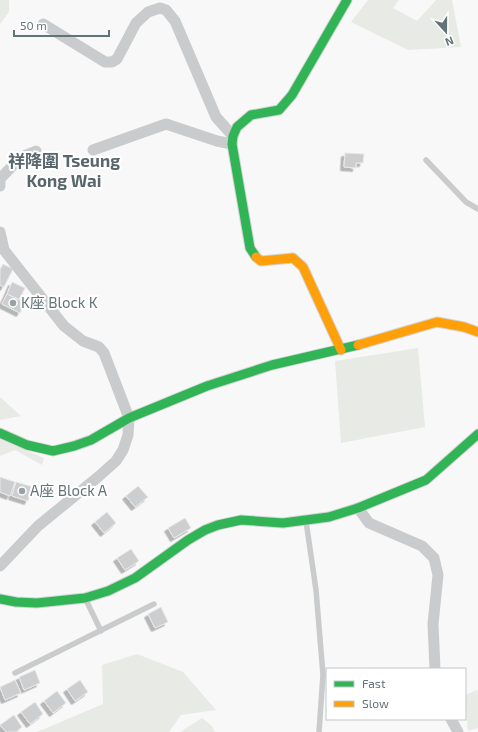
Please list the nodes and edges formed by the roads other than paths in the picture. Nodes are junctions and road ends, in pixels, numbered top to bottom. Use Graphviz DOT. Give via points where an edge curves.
graph roads {
  1 [pos="347,0"];
  2 [pos="43,24"];
  3 [pos="232,140"];
  4 [pos="93,150"];
  5 [pos="36,151"];
  6 [pos="426,160"];
  7 [pos="0,186"];
  8 [pos="478,209"];
  9 [pos="0,232"];
  10 [pos="478,332"];
  11 [pos="341,350"];
  12 [pos="129,418"];
  13 [pos="0,433"];
  14 [pos="478,434"];
  15 [pos="358,508"];
  16 [pos="306,520"];
  17 [pos="0,566"];
  18 [pos="0,598"];
  19 [pos="85,598"];
  20 [pos="154,604"];
  21 [pos="102,631"];
  22 [pos="435,668"];
  23 [pos="15,673"];
  24 [pos="452,720"];
  25 [pos="319,732"];
  26 [pos="458,732"];
  1 -- 3 [label="street" via="292,95 278,110 251,116 237,127"];
  2 -- 3 [label="street" via="105,62 112,62 117,59 136,23 148,12 160,8 166,10 175,21 216,116"];
  3 -- 4 [label="street" via="217,141 166,124"];
  3 -- 11 [label="street" via="250,248 261,261 293,258 303,267"];
  5 -- 7 [label="street" via="21,157 0,179"];
  6 -- 8 [label="lane" via="466,202"];
  9 -- 12 [label="street" via="4,250 64,326 83,341 99,347 104,353"];
  10 -- 11 [label="street" via="438,322"];
  11 -- 12 [label="street" via="238,375"];
  12 -- 13 [label="street" via="91,440 53,452 27,445"];
  12 -- 17 [label="street" via="126,442 116,461 38,526"];
  14 -- 15 [label="street" via="426,480"];
  15 -- 16 [label="street" via="329,517"];
  15 -- 22 [label="street" via="369,523 422,546 434,558 438,575 433,624"];
  16 -- 19 [label="street" via="284,523 241,520 218,525 188,540 135,578 108,591"];
  16 -- 25 [label="lane" via="316,590 323,676"];
  18 -- 19 [label="street" via="37,603"];
  19 -- 21 [label="lane"];
  20 -- 21 [label="lane"];
  21 -- 23 [label="lane"];
  24 -- 26 [label="street"];
}
